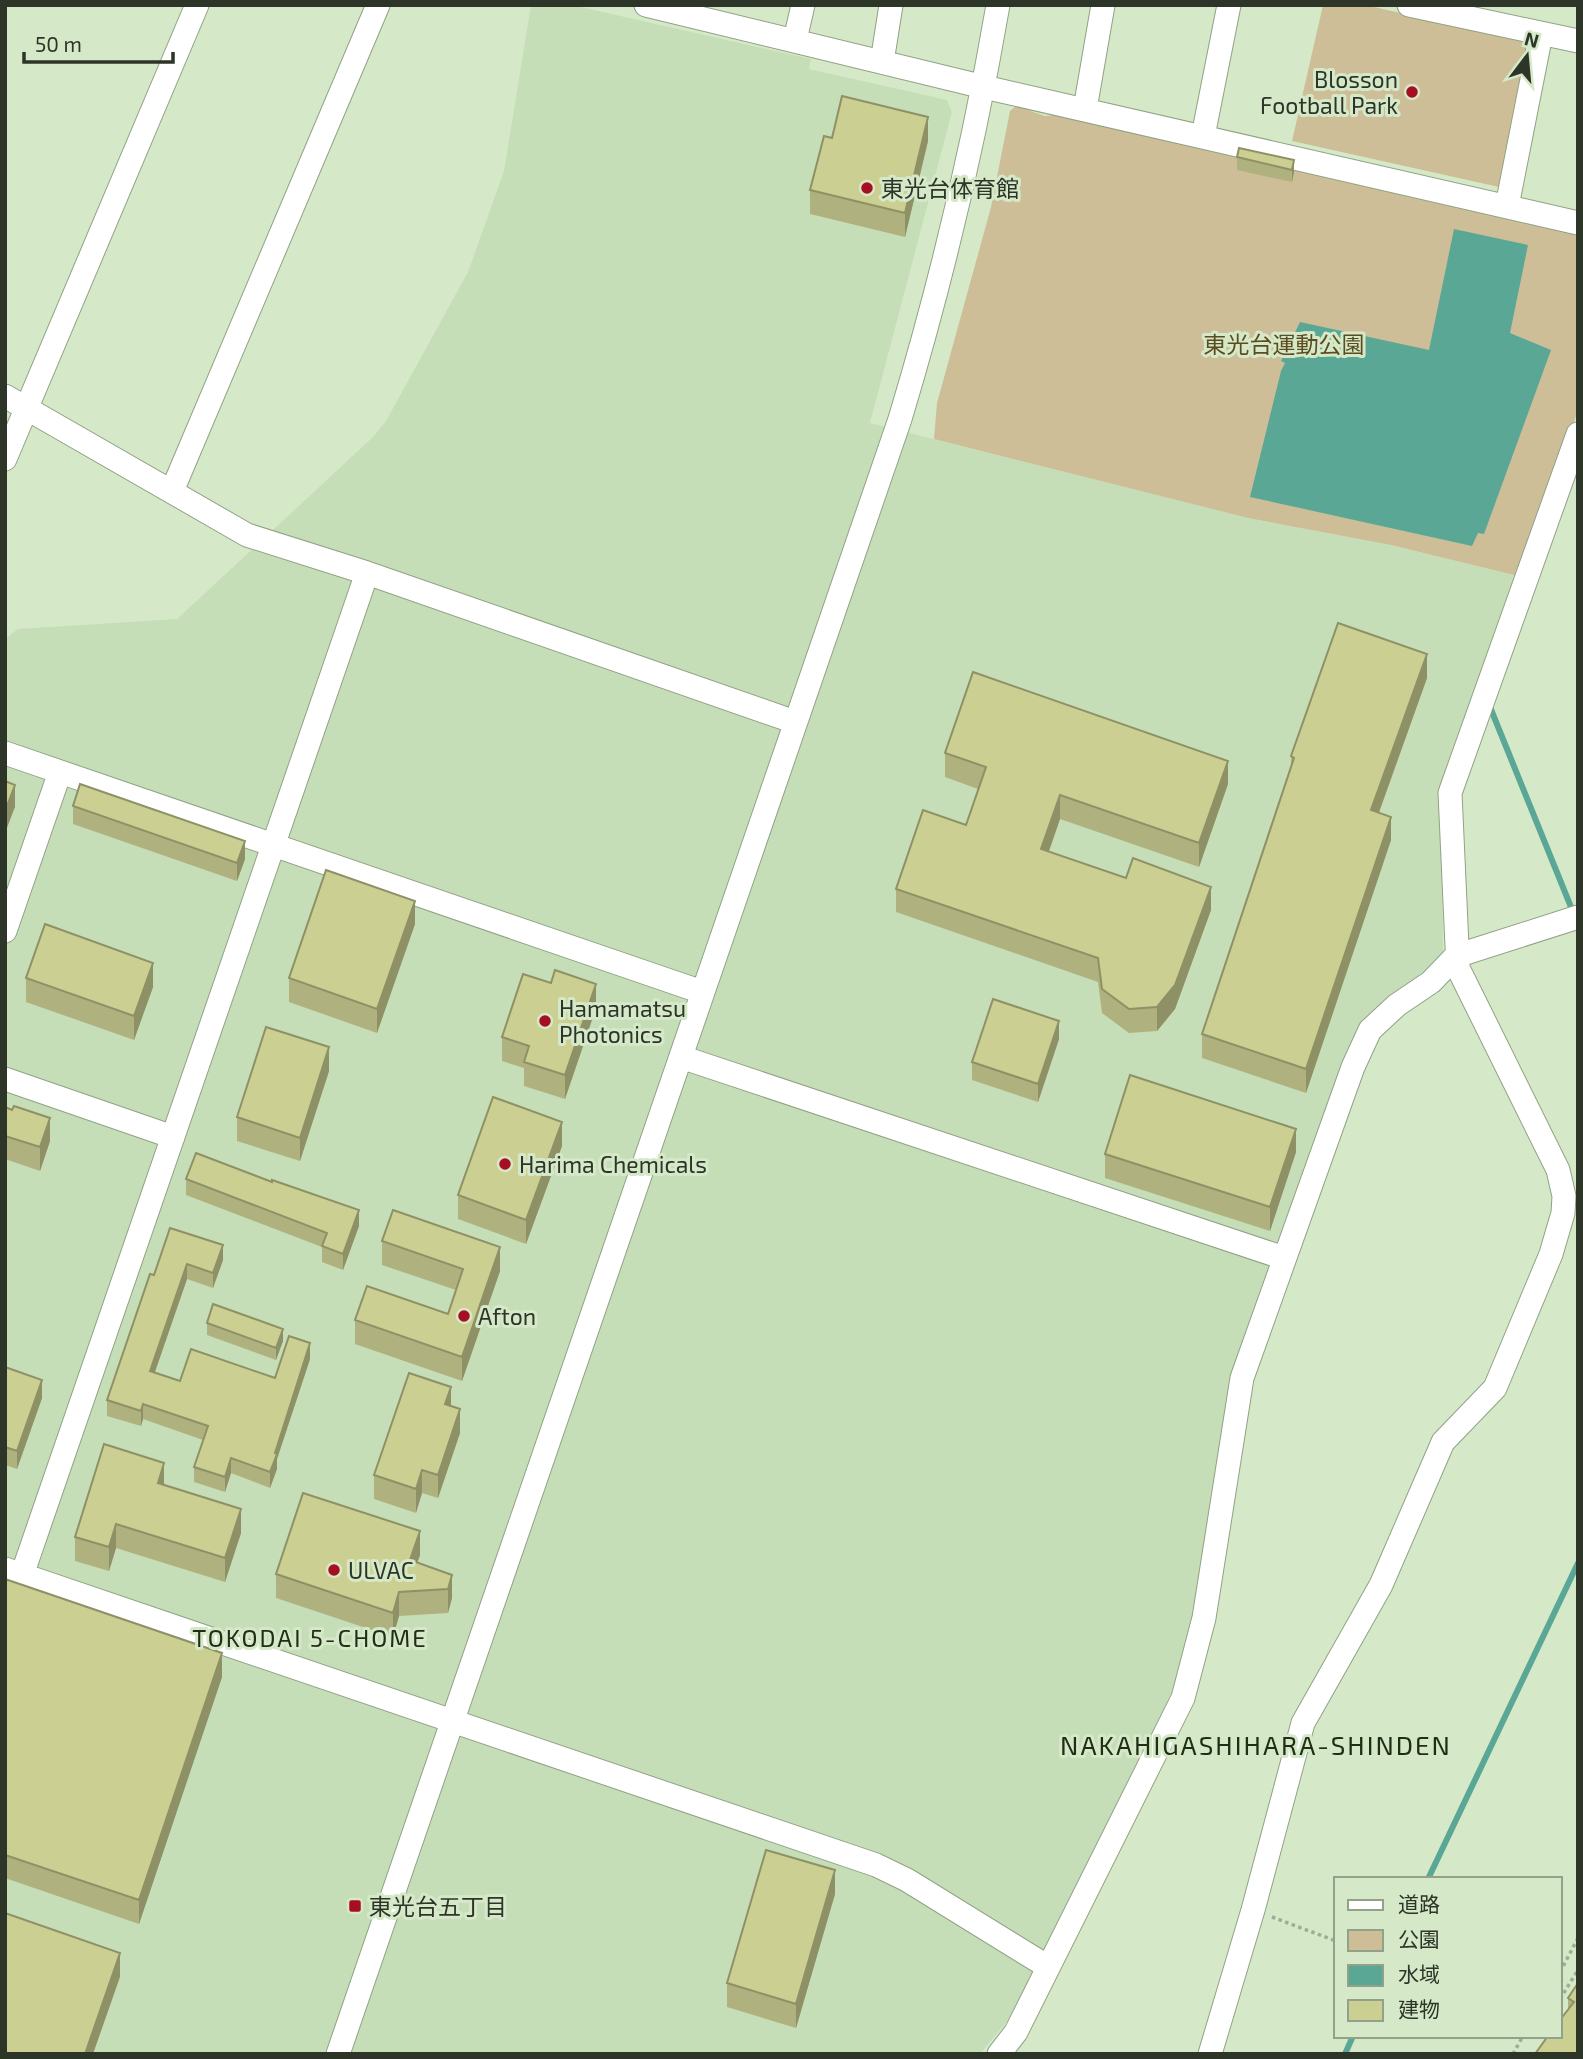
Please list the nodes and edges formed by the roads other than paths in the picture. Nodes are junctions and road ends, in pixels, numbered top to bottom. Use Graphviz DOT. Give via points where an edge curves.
graph roads {
  1 [pos="197,5"];
  2 [pos="378,5"];
  3 [pos="646,5"];
  4 [pos="803,5"];
  5 [pos="891,5"];
  6 [pos="998,5"];
  7 [pos="1103,5"];
  8 [pos="1229,5"];
  9 [pos="1409,5"];
  10 [pos="1541,34"];
  11 [pos="795,40"];
  12 [pos="1578,41"];
  13 [pos="883,62"];
  14 [pos="984,87"];
  15 [pos="1085,109"];
  16 [pos="1203,136"];
  17 [pos="1507,206"];
  18 [pos="1578,223"];
  19 [pos="5,396"];
  20 [pos="27,408"];
  21 [pos="1578,434"];
  22 [pos="5,459"];
  23 [pos="172,491"];
  24 [pos="367,573"];
  25 [pos="795,722"];
  26 [pos="5,753"];
  27 [pos="60,772"];
  28 [pos="273,844"];
  29 [pos="1578,917"];
  30 [pos="5,931"];
  31 [pos="1456,956"];
  32 [pos="702,992"];
  33 [pos="681,1057"];
  34 [pos="5,1079"];
  35 [pos="173,1136"];
  36 [pos="1284,1258"];
  37 [pos="13,1572"];
  38 [pos="452,1722"];
  39 [pos="1048,1967"];
  40 [pos="338,2054"];
  41 [pos="999,2054"];
  42 [pos="1210,2054"];
  1 -- 20 [label="street"];
  2 -- 23 [label="street"];
  3 -- 11 [label="street"];
  4 -- 11 [label="street"];
  5 -- 13 [label="street"];
  6 -- 14 [label="street"];
  7 -- 15 [label="street"];
  8 -- 16 [label="street"];
  9 -- 10 [label="street"];
  10 -- 12 [label="street"];
  10 -- 17 [label="street"];
  11 -- 13 [label="street"];
  13 -- 14 [label="street"];
  14 -- 15 [label="street"];
  14 -- 25 [label="street" via="919,355"];
  15 -- 16 [label="street"];
  16 -- 17 [label="street"];
  17 -- 18 [label="street"];
  19 -- 20 [label="street"];
  20 -- 22 [label="street"];
  20 -- 23 [label="street"];
  21 -- 31 [label="street" via="1450,793"];
  23 -- 24 [label="street" via="247,535"];
  24 -- 25 [label="street"];
  24 -- 28 [label="street"];
  25 -- 32 [label="street"];
  26 -- 27 [label="street"];
  27 -- 28 [label="street"];
  27 -- 30 [label="street"];
  28 -- 32 [label="street"];
  28 -- 35 [label="street"];
  29 -- 31 [label="street"];
  31 -- 36 [label="street" via="1370,1030"];
  31 -- 42 [label="street" via="1558,1170 1563,1213 1551,1254 1495,1388 1443,1442 1381,1585 1303,1723"];
  32 -- 33 [label="street"];
  33 -- 36 [label="street"];
  33 -- 38 [label="street"];
  34 -- 35 [label="street"];
  35 -- 37 [label="street"];
  36 -- 39 [label="street" via="1242,1378 1204,1618 1183,1698"];
  37 -- 38 [label="street"];
  38 -- 39 [label="street" via="876,1865"];
  38 -- 40 [label="street"];
  39 -- 41 [label="street" via="1016,2032"];
}
